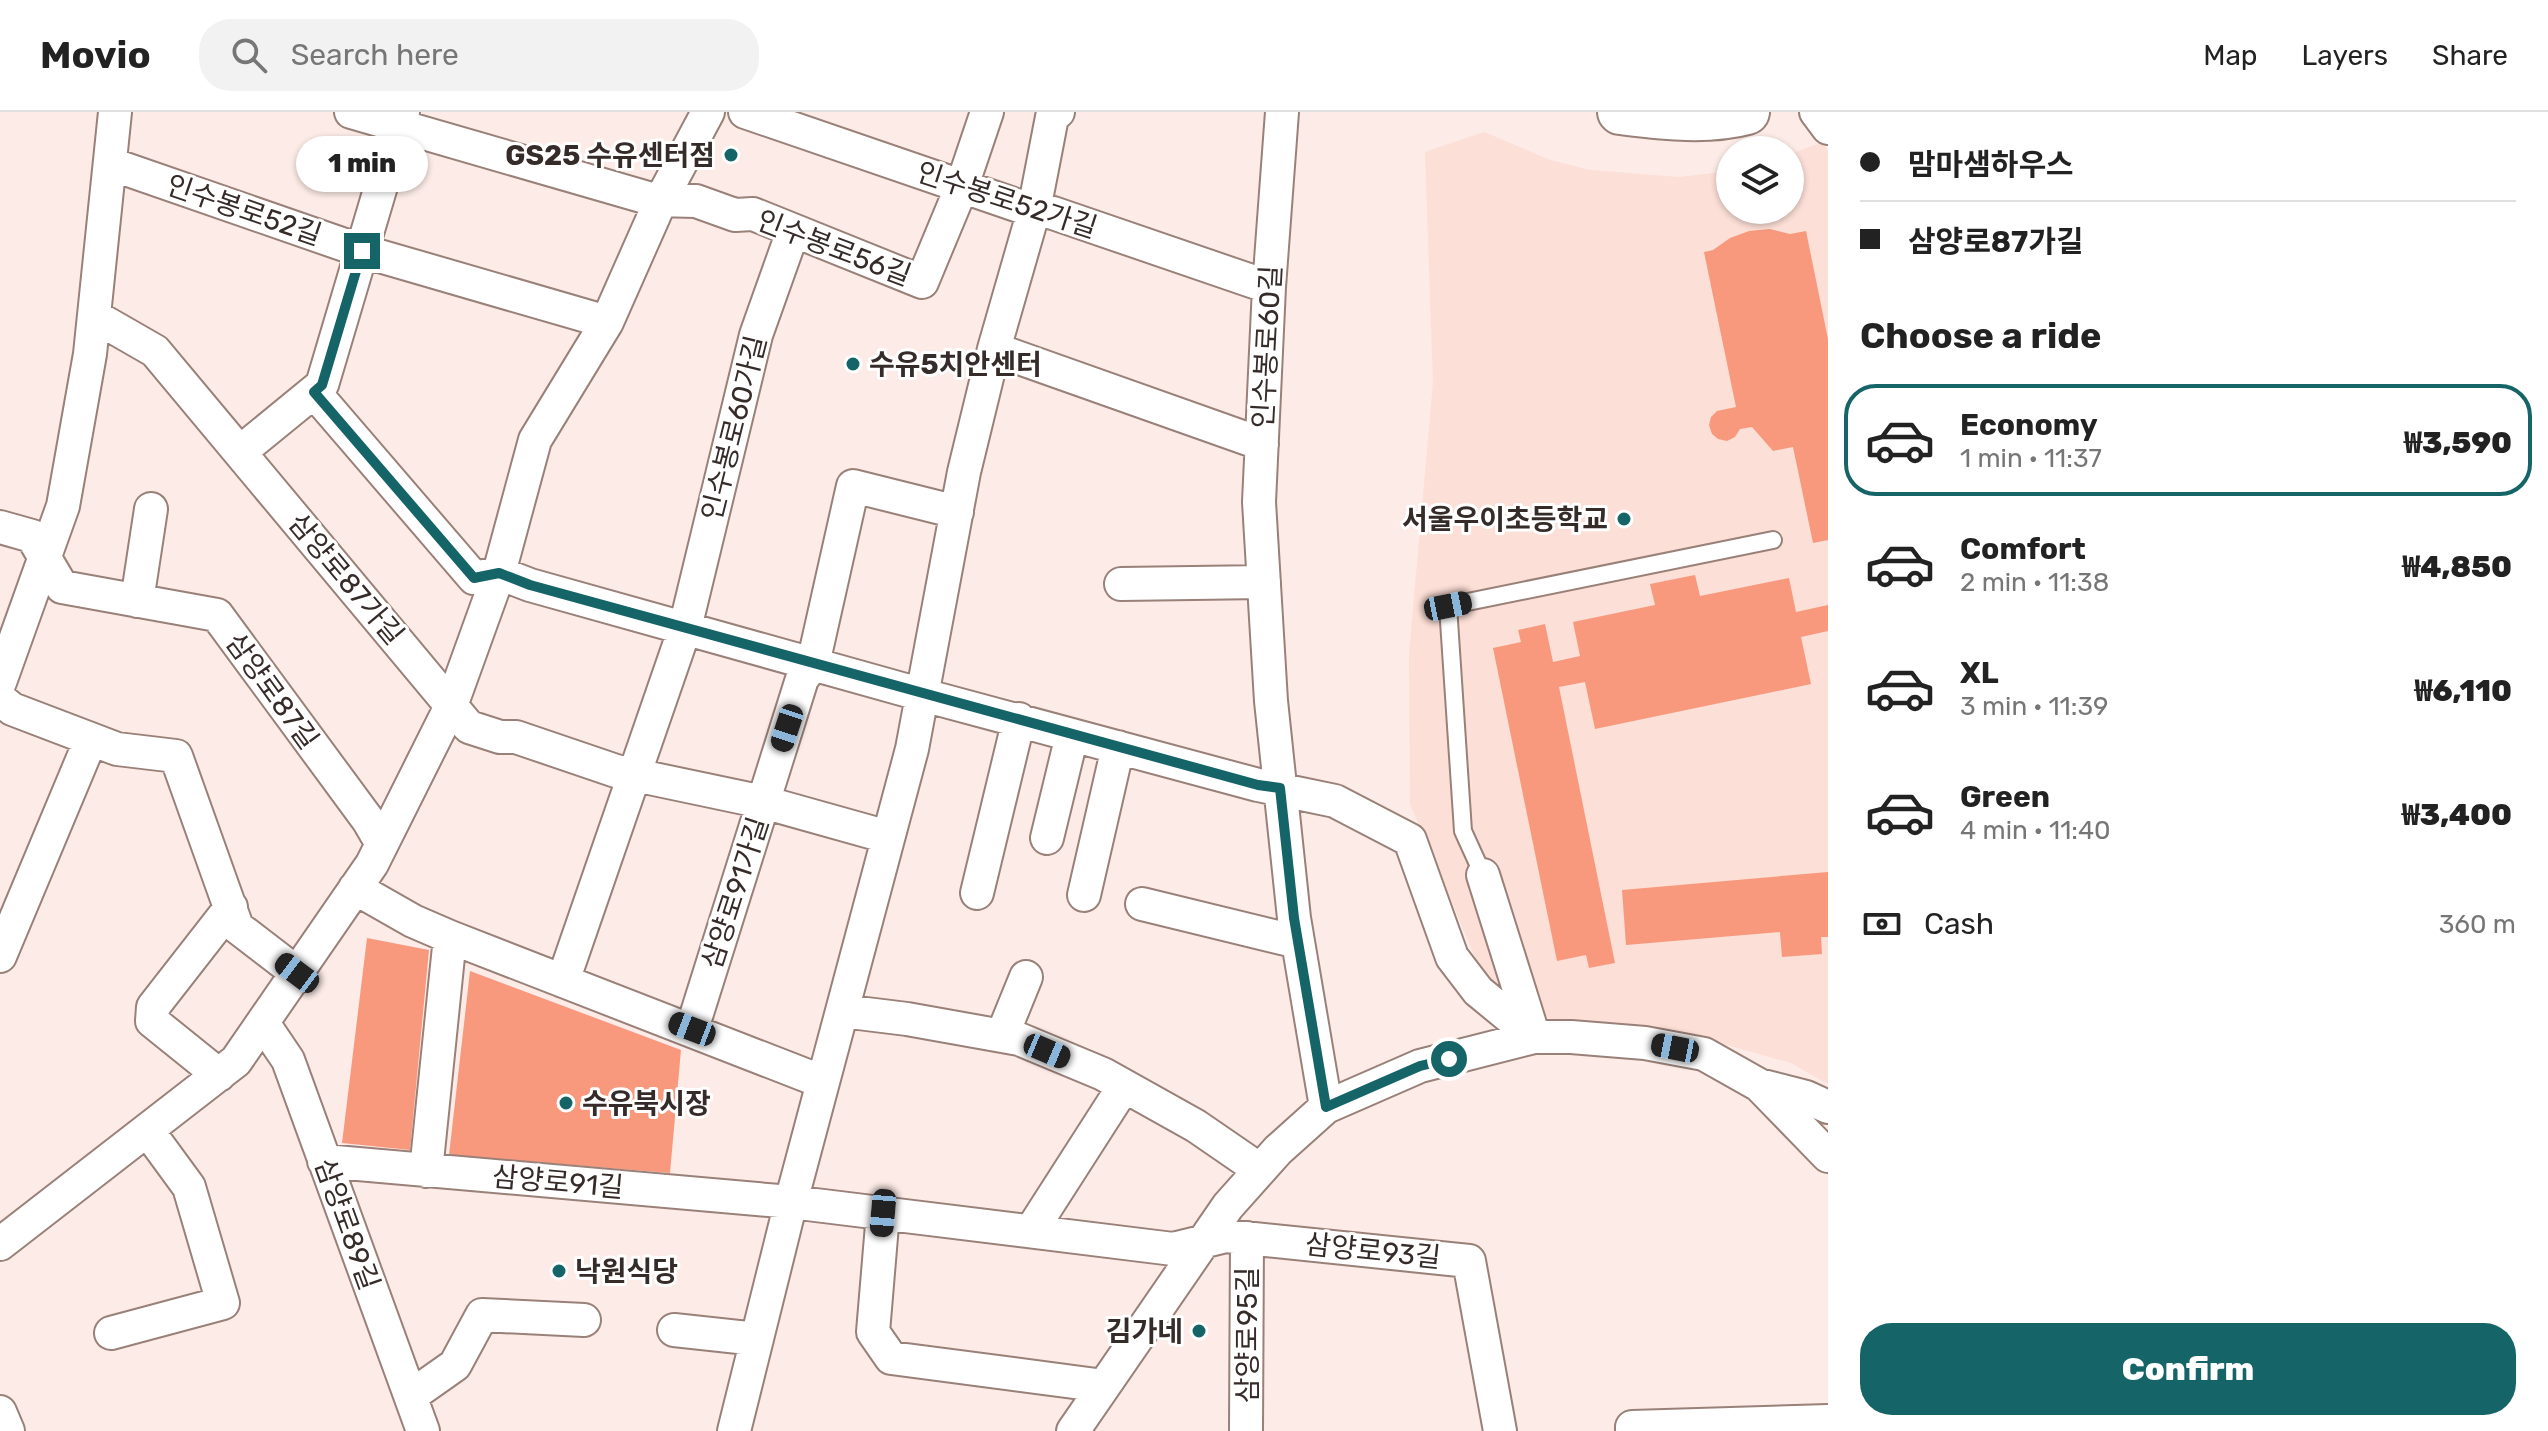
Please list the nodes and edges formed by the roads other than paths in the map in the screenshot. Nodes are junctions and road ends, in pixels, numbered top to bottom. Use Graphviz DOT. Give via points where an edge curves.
graph roads {
  1 [pos="115,112"];
  2 [pos="351,112"];
  3 [pos="708,112"];
  4 [pos="745,112"];
  5 [pos="987,112"];
  6 [pos="1058,112"];
  7 [pos="1282,112"];
  8 [pos="1620,112"];
  9 [pos="1747,112"];
  10 [pos="1816,112"];
  11 [pos="401,119"];
  12 [pos="1828,128"];
  13 [pos="111,164"];
  14 [pos="962,186"];
  15 [pos="661,200"];
  16 [pos="1034,210"];
  17 [pos="793,231"];
  18 [pos="362,251"];
  19 [pos="1269,287"];
  20 [pos="94,316"];
  21 [pos="607,322"];
  22 [pos="994,349"];
  23 [pos="314,392"];
  24 [pos="1262,444"];
  25 [pos="240,452"];
  26 [pos="151,509"];
  27 [pos="957,512"];
  28 [pos="0,527"];
  29 [pos="1773,540"];
  30 [pos="44,559"];
  31 [pos="499,573"];
  32 [pos="1264,582"];
  33 [pos="1121,584"];
  34 [pos="137,601"];
  35 [pos="685,628"];
  36 [pos="813,664"];
  37 [pos="1,679"];
  38 [pos="923,695"];
  39 [pos="451,706"];
  40 [pos="1019,719"];
  41 [pos="1072,735"];
  42 [pos="91,739"];
  43 [pos="1118,747"];
  44 [pos="636,775"];
  45 [pos="1280,788"];
  46 [pos="763,802"];
  47 [pos="888,837"];
  48 [pos="1047,838"];
  49 [pos="382,844"];
  50 [pos="1483,875"];
  51 [pos="355,888"];
  52 [pos="977,893"];
  53 [pos="1084,895"];
  54 [pos="1142,904"];
  55 [pos="231,907"];
  56 [pos="450,937"];
  57 [pos="1298,942"];
  58 [pos="0,956"];
  59 [pos="297,973"];
  60 [pos="1026,977"];
  61 [pos="563,981"];
  62 [pos="842,1011"];
  63 [pos="263,1023"];
  64 [pos="692,1029"];
  65 [pos="1002,1036"];
  66 [pos="1534,1037"];
  67 [pos="219,1075"];
  68 [pos="823,1082"];
  69 [pos="1759,1085"];
  70 [pos="1124,1086"];
  71 [pos="1326,1107"];
  72 [pos="1828,1107"];
  73 [pos="148,1131"];
  74 [pos="1828,1156"];
  75 [pos="324,1161"];
  76 [pos="1260,1170"];
  77 [pos="426,1171"];
  78 [pos="791,1202"];
  79 [pos="883,1213"];
  80 [pos="1031,1231"];
  81 [pos="1247,1238"];
  82 [pos="0,1244"];
  83 [pos="1201,1244"];
  84 [pos="584,1320"];
  85 [pos="674,1330"];
  86 [pos="111,1333"];
  87 [pos="757,1339"];
  88 [pos="1104,1386"];
  89 [pos="411,1396"];
  90 [pos="0,1412"];
  91 [pos="1828,1421"];
  92 [pos="8,1431"];
  93 [pos="423,1431"];
  94 [pos="734,1431"];
  95 [pos="1073,1431"];
  96 [pos="1246,1431"];
  97 [pos="1500,1431"];
  98 [pos="1632,1431"];
  1 -- 13 [label="street"];
  2 -- 11 [label="street, 인수봉로56길"];
  3 -- 15 [label="street"];
  4 -- 14 [label="street, 인수봉로52가길"];
  5 -- 14 [label="street, 인수봉로56길"];
  6 -- 16 [label="street" via="1052,117"];
  7 -- 19 [label="street, 인수봉로60길"];
  8 -- 9 [label="main road" via="1666,117"];
  10 -- 12 [label="street"];
  11 -- 15 [label="street, 인수봉로56길"];
  11 -- 18 [label="street"];
  13 -- 18 [label="street, 인수봉로52길"];
  13 -- 20 [label="street"];
  14 -- 16 [label="street, 인수봉로52가길"];
  14 -- 17 [label="street, 인수봉로56길" via="922,282"];
  15 -- 17 [label="street, 인수봉로56길" via="696,201 735,215 753,214"];
  15 -- 21 [label="street"];
  16 -- 19 [label="street, 인수봉로52가길"];
  16 -- 22 [label="street"];
  17 -- 35 [label="street, 인수봉로60가길" via="756,335"];
  18 -- 21 [label="street, 인수봉로52길"];
  18 -- 23 [label="street" via="322,385"];
  19 -- 24 [label="street, 인수봉로60길"];
  20 -- 25 [label="street, 삼양로87가길" via="155,351"];
  20 -- 30 [label="street" via="63,506"];
  21 -- 31 [label="street" via="535,440"];
  22 -- 24 [label="street"];
  22 -- 27 [label="street"];
  23 -- 25 [label="street"];
  23 -- 31 [label="street" via="474,578"];
  24 -- 32 [label="street, 인수봉로60길"];
  25 -- 39 [label="street, 삼양로87가길"];
  26 -- 34 [label="street"];
  27 -- 36 [label="street" via="853,486"];
  27 -- 38 [label="street"];
  28 -- 30 [label="street" via="32,536"];
  29 -- 50 [label="lane" via="1448,606 1463,831"];
  30 -- 34 [label="street, 삼양로87길" via="62,587"];
  30 -- 37 [label="street"];
  31 -- 35 [label="street"];
  31 -- 39 [label="street"];
  32 -- 33 [label="street"];
  32 -- 45 [label="street, 인수봉로60길"];
  34 -- 49 [label="street, 삼양로87길" via="217,615"];
  35 -- 36 [label="street"];
  35 -- 44 [label="street, 인수봉로60가길"];
  36 -- 38 [label="street"];
  36 -- 46 [label="street" via="802,679"];
  37 -- 42 [label="street" via="12,709"];
  38 -- 40 [label="street"];
  38 -- 47 [label="street"];
  39 -- 44 [label="street" via="469,727"];
  39 -- 49 [label="street"];
  40 -- 41 [label="street"];
  40 -- 52 [label="street"];
  41 -- 43 [label="street"];
  41 -- 48 [label="street"];
  42 -- 55 [label="street" via="117,749 176,756"];
  42 -- 58 [label="street"];
  43 -- 45 [label="street"];
  43 -- 53 [label="street"];
  44 -- 46 [label="street"];
  44 -- 61 [label="street"];
  45 -- 57 [label="street, 인수봉로60길"];
  45 -- 66 [label="street" via="1335,801 1410,840 1452,957 1478,991"];
  46 -- 47 [label="street"];
  46 -- 64 [label="street, 삼양로91가길"];
  47 -- 62 [label="street"];
  49 -- 51 [label="street"];
  50 -- 66 [label="street"];
  51 -- 56 [label="street"];
  51 -- 59 [label="street"];
  54 -- 57 [label="street"];
  55 -- 59 [label="street" via="237,927"];
  55 -- 67 [label="street" via="153,1007 152,1021"];
  56 -- 61 [label="street"];
  56 -- 77 [label="street"];
  57 -- 71 [label="street, 인수봉로60길"];
  59 -- 63 [label="street"];
  60 -- 65 [label="street"];
  61 -- 64 [label="street"];
  62 -- 65 [label="street"];
  62 -- 68 [label="street"];
  63 -- 67 [label="street"];
  63 -- 75 [label="street, 삼양로89길" via="288,1060"];
  64 -- 68 [label="street"];
  65 -- 70 [label="street"];
  66 -- 69 [label="street" via="1645,1043 1704,1054"];
  66 -- 71 [label="street" via="1420,1066"];
  67 -- 73 [label="street"];
  68 -- 78 [label="street"];
  69 -- 72 [label="street"];
  69 -- 74 [label="street"];
  70 -- 76 [label="street"];
  70 -- 80 [label="street"];
  71 -- 76 [label="street"];
  73 -- 82 [label="street"];
  73 -- 86 [label="street" via="189,1187 223,1303"];
  75 -- 77 [label="street, 삼양로91길"];
  75 -- 89 [label="street, 삼양로89길"];
  76 -- 83 [label="street"];
  77 -- 78 [label="street, 삼양로91길"];
  78 -- 79 [label="street, 삼양로93길"];
  78 -- 87 [label="street"];
  79 -- 80 [label="street, 삼양로93길"];
  79 -- 88 [label="street" via="873,1332 891,1358"];
  80 -- 83 [label="street, 삼양로93길" via="1173,1249"];
  81 -- 83 [label="street, 삼양로93길" via="1226,1236"];
  81 -- 96 [label="street, 삼양로95길"];
  81 -- 97 [label="street, 삼양로93길" via="1469,1261"];
  83 -- 88 [label="street"];
  84 -- 89 [label="street" via="482,1315 455,1365"];
  85 -- 87 [label="street"];
  87 -- 94 [label="street"];
  88 -- 95 [label="street"];
  89 -- 93 [label="street, 삼양로89길"];
  90 -- 92 [label="street"];
  91 -- 98 [label="street"];
}
